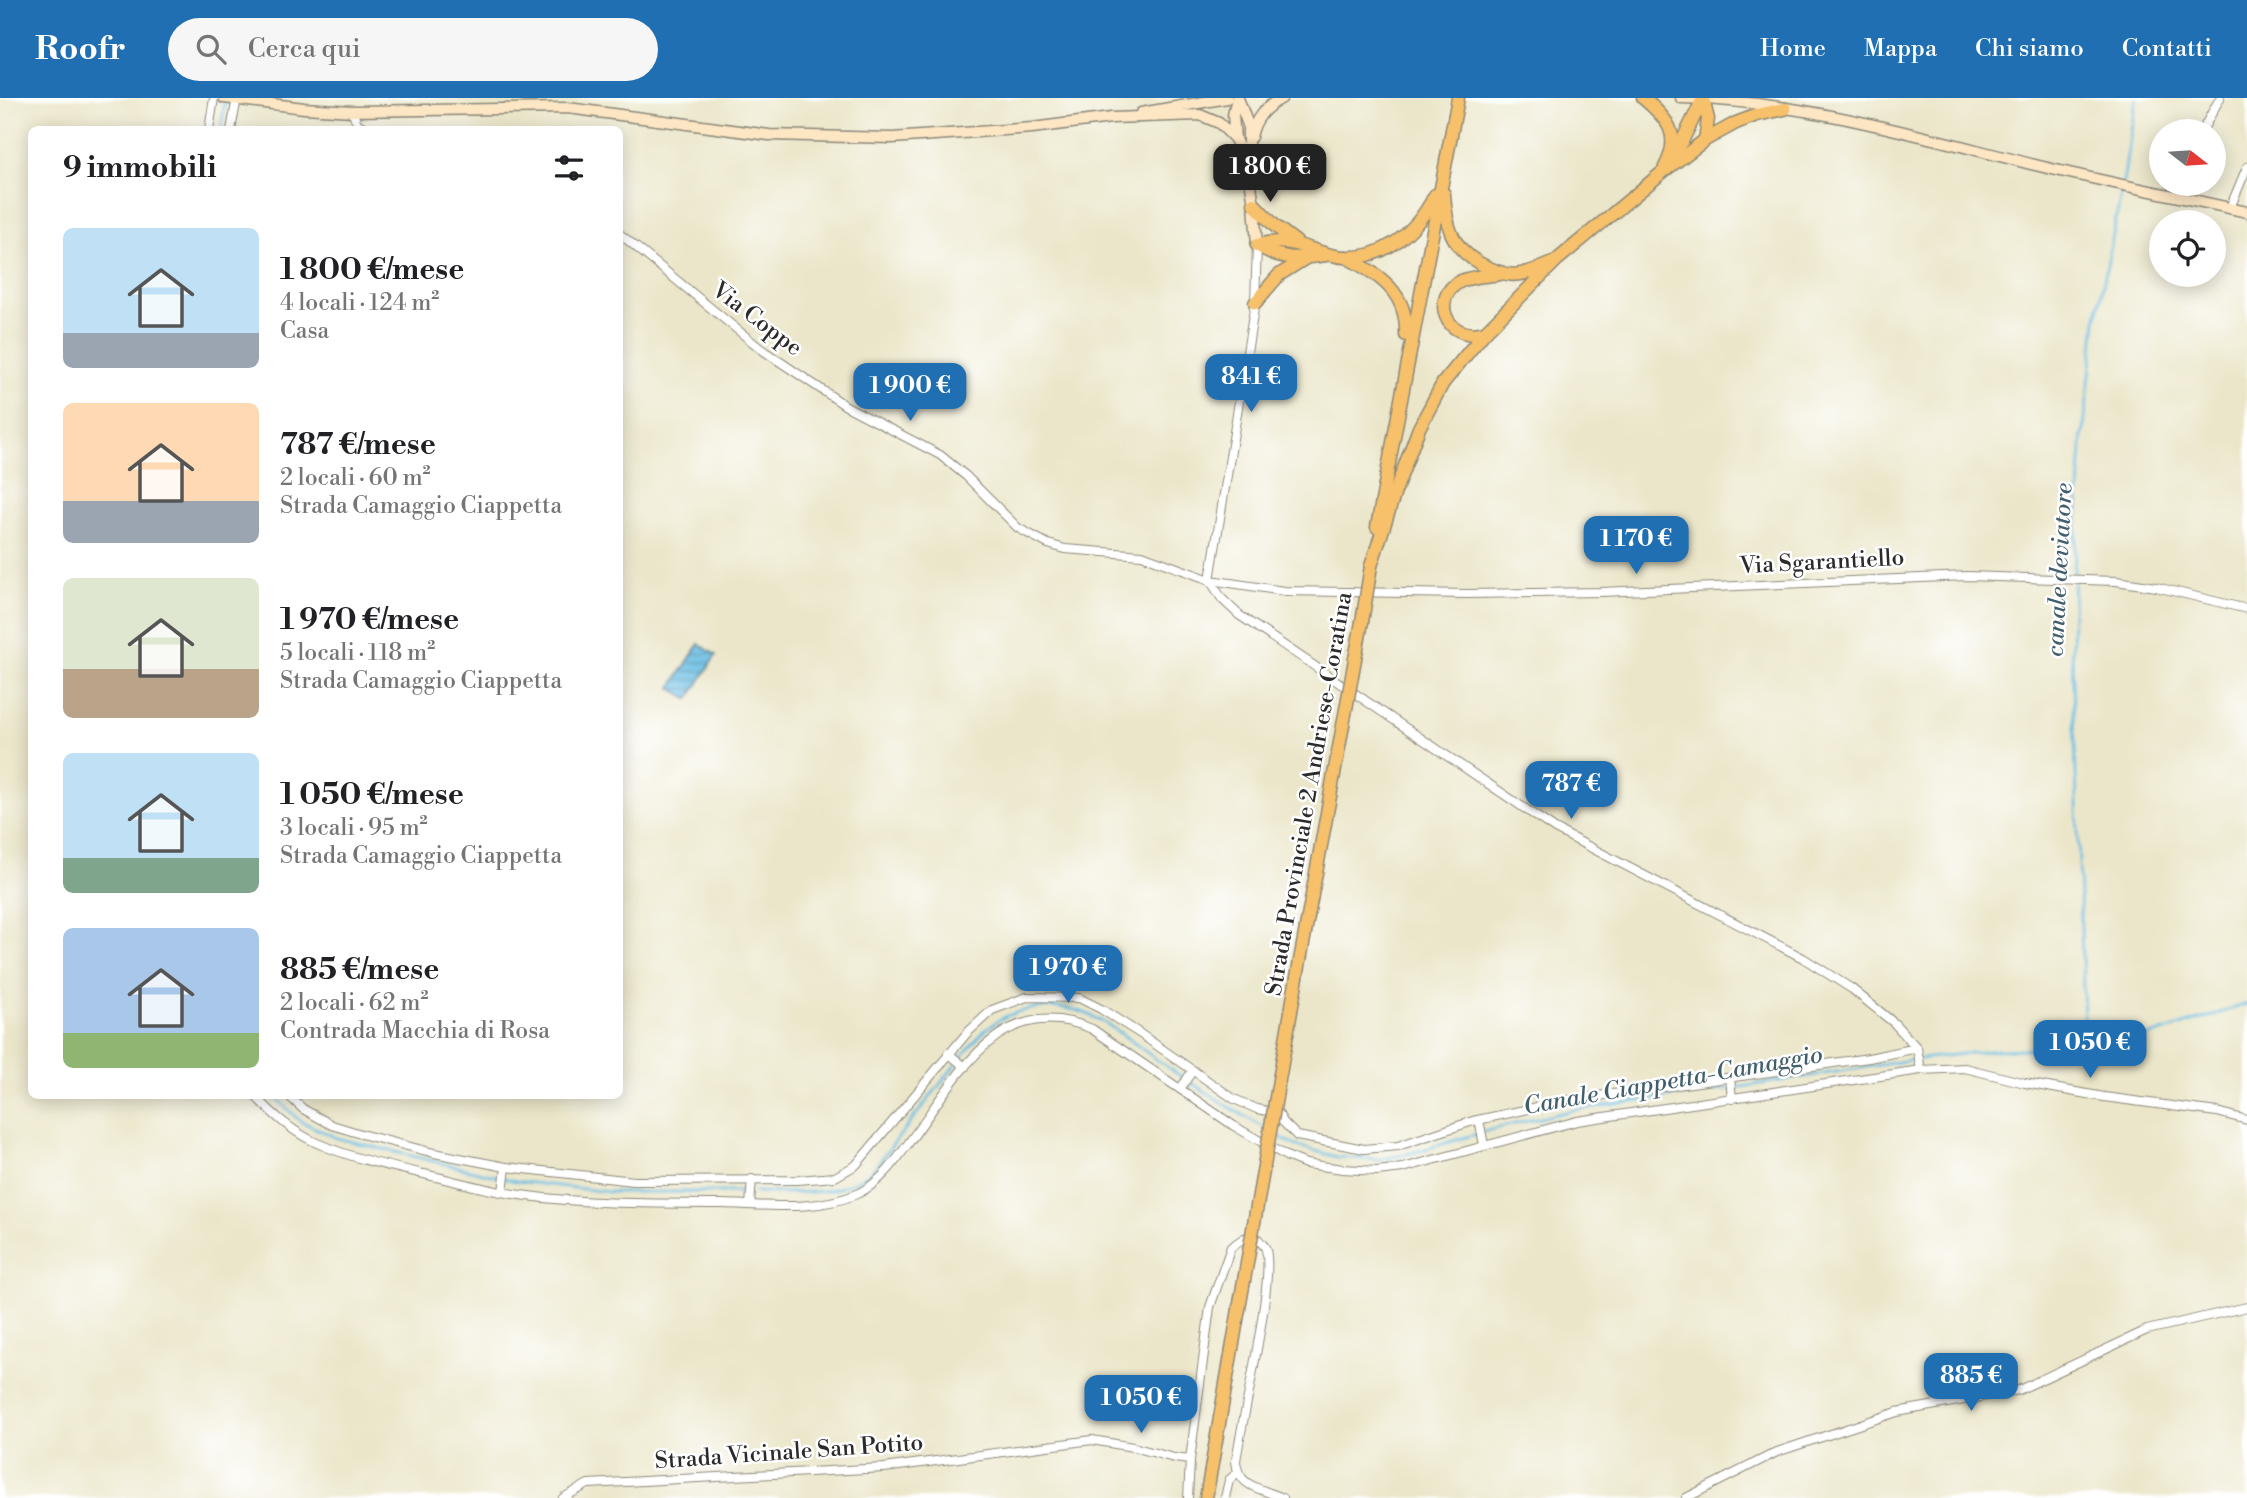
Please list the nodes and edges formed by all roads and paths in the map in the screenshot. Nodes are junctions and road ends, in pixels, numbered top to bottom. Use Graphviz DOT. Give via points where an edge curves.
graph roads {
  1 [pos="214,98"];
  2 [pos="1227,98"];
  3 [pos="1237,98"];
  4 [pos="1282,98"];
  5 [pos="1458,98"];
  6 [pos="1643,98"];
  7 [pos="1681,98"];
  8 [pos="2220,98"];
  9 [pos="232,99"];
  10 [pos="1703,99"];
  11 [pos="1735,100"];
  12 [pos="1785,109"];
  13 [pos="352,111"];
  14 [pos="1111,118"];
  15 [pos="2209,119"];
  16 [pos="210,126"];
  17 [pos="231,126"];
  18 [pos="362,126"];
  19 [pos="1236,139"];
  20 [pos="1705,140"];
  21 [pos="1248,146"];
  22 [pos="1672,154"];
  23 [pos="2247,167"];
  24 [pos="1248,168"];
  25 [pos="1664,171"];
  26 [pos="1443,179"];
  27 [pos="1254,204"];
  28 [pos="2230,208"];
  29 [pos="2247,212"];
  30 [pos="623,236"];
  31 [pos="1296,242"];
  32 [pos="1257,246"];
  33 [pos="1330,255"];
  34 [pos="1346,257"];
  35 [pos="1306,258"];
  36 [pos="1558,260"];
  37 [pos="1500,274"];
  38 [pos="1255,303"];
  39 [pos="1485,332"];
  40 [pos="1404,384"];
  41 [pos="1371,565"];
  42 [pos="1210,580"];
  43 [pos="2247,609"];
  44 [pos="1917,1050"];
  45 [pos="948,1053"];
  46 [pos="965,1067"];
  47 [pos="1921,1068"];
  48 [pos="1193,1070"];
  49 [pos="1730,1077"];
  50 [pos="1180,1089"];
  51 [pos="1732,1098"];
  52 [pos="257,1099"];
  53 [pos="292,1099"];
  54 [pos="1479,1120"];
  55 [pos="2247,1120"];
  56 [pos="1484,1145"];
  57 [pos="506,1167"];
  58 [pos="752,1179"];
  59 [pos="503,1192"];
  60 [pos="750,1205"];
  61 [pos="2247,1307"];
  62 [pos="1190,1460"];
  63 [pos="1237,1472"];
  64 [pos="563,1498"];
  65 [pos="1188,1498"];
  66 [pos="1206,1498"];
  67 [pos="1225,1498"];
  68 [pos="1283,1498"];
  69 [pos="1686,1498"];
  1 -- 16 [label="street"];
  2 -- 14 [label="main road"];
  3 -- 19 [label="main road" via="1233,115"];
  3 -- 21 [label="main road" via="1245,114"];
  4 -- 21 [label="main road" via="1258,118"];
  5 -- 26 [label="main road, Strada Provinciale 2 Andriese-Coratina"];
  6 -- 22 [label="main road" via="1668,122"];
  7 -- 10 [label="main road"];
  8 -- 15 [label="street"];
  9 -- 13 [label="main road"];
  9 -- 17 [label="street"];
  10 -- 11 [label="main road"];
  10 -- 20 [label="main road" via="1708,119"];
  10 -- 22 [label="main road"];
  11 -- 12 [label="main road"];
  12 -- 20 [label="main road" via="1736,123"];
  12 -- 28 [label="main road" via="1909,133 2129,186 2172,191"];
  13 -- 14 [label="main road" via="568,108 769,135 892,138"];
  13 -- 18 [label="street"];
  14 -- 19 [label="main road" via="1200,116 1219,123"];
  19 -- 24 [label="main road"];
  20 -- 25 [label="main road"];
  21 -- 24 [label="main road"];
  22 -- 25 [label="main road"];
  23 -- 28 [label="street"];
  24 -- 27 [label="main road"];
  25 -- 36 [label="main road"];
  26 -- 34 [label="main road" via="1416,225 1394,245 1378,253"];
  26 -- 37 [label="main road" via="1451,233 1464,254"];
  26 -- 40 [label="main road, Strada Provinciale 2 Andriese-Coratina"];
  27 -- 31 [label="main road"];
  27 -- 32 [label="main road"];
  28 -- 29 [label="main road"];
  30 -- 42 [label="street, Via Coppe" via="761,349 846,406 940,455 1031,537 1065,549 1142,555"];
  31 -- 32 [label="main road"];
  31 -- 33 [label="main road"];
  32 -- 35 [label="main road" via="1273,256"];
  32 -- 38 [label="street"];
  33 -- 34 [label="main road"];
  33 -- 35 [label="main road"];
  34 -- 40 [label="main road" via="1376,273 1395,293 1406,321"];
  35 -- 38 [label="main road" via="1279,275"];
  36 -- 37 [label="main road" via="1534,271"];
  36 -- 39 [label="main road"];
  37 -- 39 [label="main road" via="1463,280 1450,289 1444,304 1446,317 1458,332"];
  38 -- 42 [label="street"];
  39 -- 41 [label="main road" via="1443,383 1419,428"];
  40 -- 41 [label="main road, Strada Provinciale 2 Andriese-Coratina"];
  41 -- 66 [label="main road, Strada Provinciale 2 Andriese-Coratina, bridge"];
  42 -- 43 [label="street, Via Sgarantiello" via="1284,591 1467,594 1601,593 1924,576 2060,578 2143,584"];
  42 -- 44 [label="street" via="1239,615 1555,829 1804,958 1872,1005"];
  44 -- 47 [label="street"];
  44 -- 49 [label="street"];
  45 -- 46 [label="street"];
  45 -- 48 [label="street" via="992,1010 1027,997 1056,996 1079,998 1101,1009"];
  45 -- 58 [label="street" via="856,1165 835,1177"];
  46 -- 50 [label="street" via="1008,1028 1053,1018 1092,1029"];
  46 -- 60 [label="street" via="886,1174 858,1193 820,1205"];
  47 -- 51 [label="street"];
  47 -- 55 [label="street" via="1965,1068 2051,1088"];
  48 -- 50 [label="street"];
  48 -- 54 [label="street" via="1234,1099 1279,1113 1297,1136 1323,1142 1364,1149 1398,1146"];
  49 -- 51 [label="street"];
  49 -- 54 [label="street" via="1570,1100"];
  50 -- 56 [label="street" via="1234,1126 1306,1164 1377,1171"];
  51 -- 56 [label="street" via="1577,1121"];
  52 -- 59 [label="street" via="294,1131 317,1143 390,1166"];
  53 -- 57 [label="street" via="332,1125 361,1135"];
  54 -- 56 [label="street"];
  57 -- 58 [label="street" via="634,1181"];
  57 -- 59 [label="street"];
  58 -- 60 [label="street"];
  59 -- 60 [label="street" via="600,1202"];
  61 -- 69 [label="street" via="2147,1330 2019,1390 1897,1412 1777,1452"];
  62 -- 63 [label="street" via="1210,1307 1231,1247 1244,1238 1258,1238 1265,1247 1266,1288"];
  62 -- 64 [label="street, Strada Vicinale San Potito" via="1092,1440 884,1468 587,1484"];
  62 -- 65 [label="street"];
  63 -- 67 [label="street" via="1229,1480"];
  63 -- 68 [label="street" via="1241,1481"];
}
